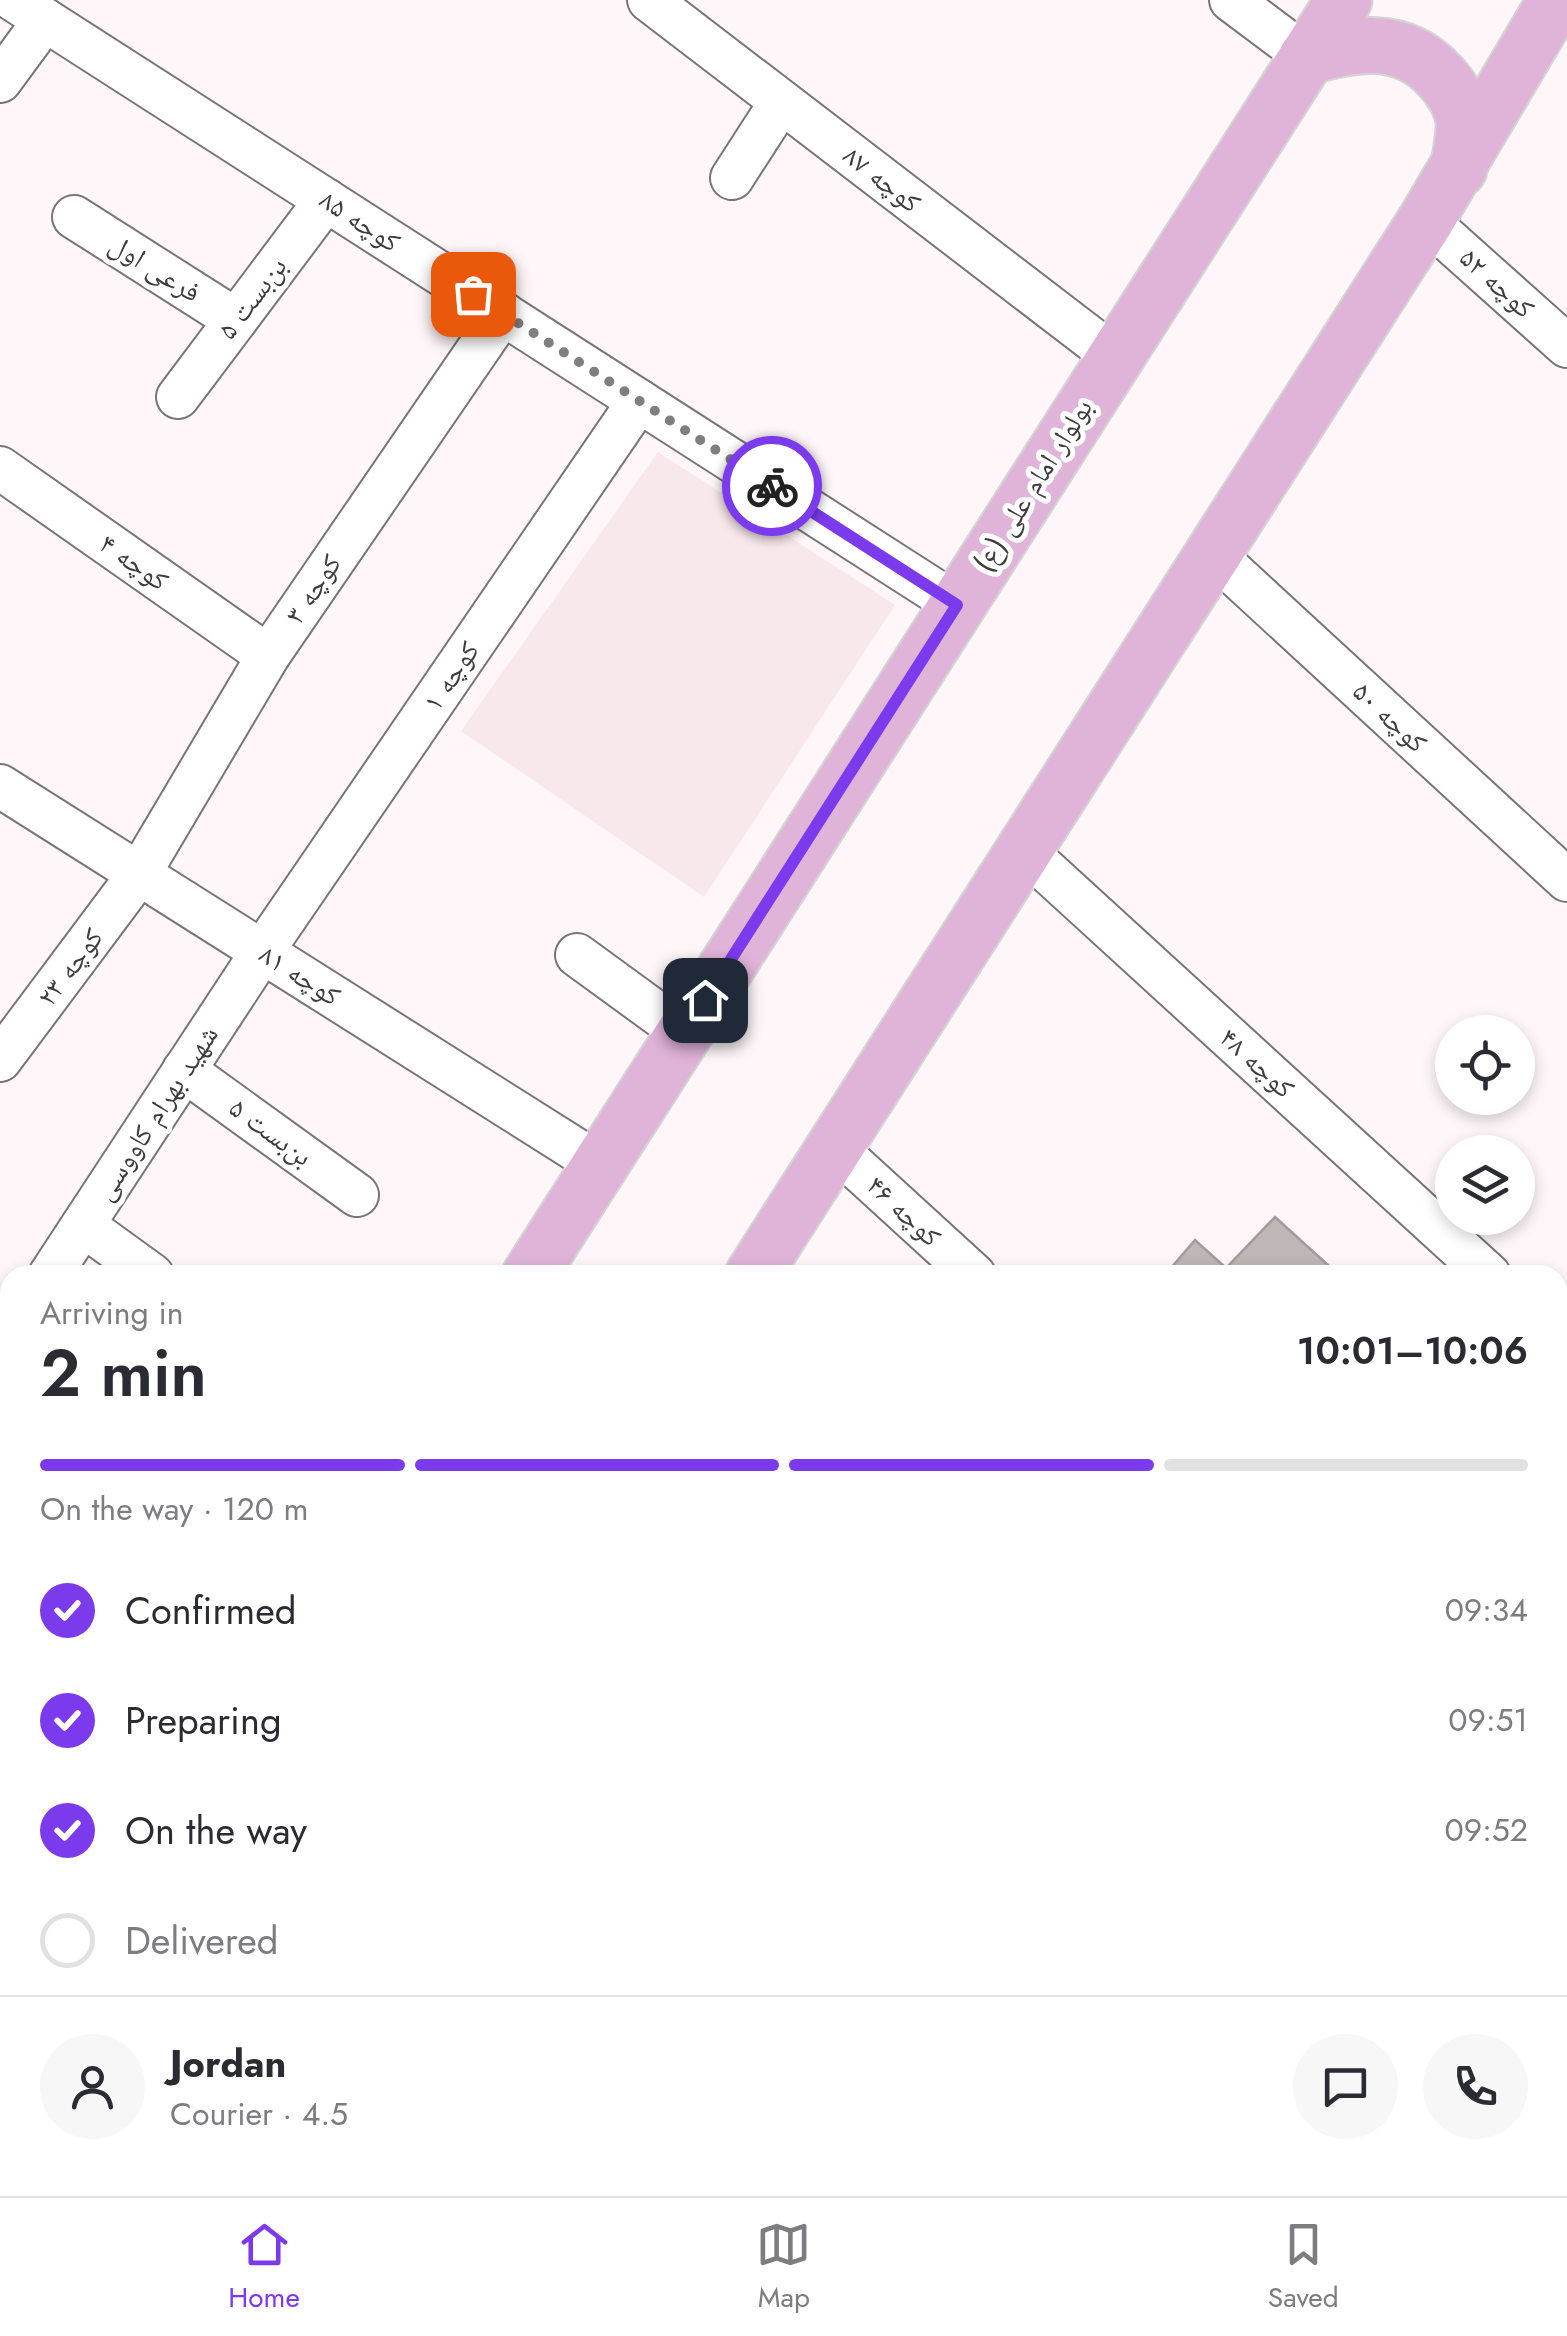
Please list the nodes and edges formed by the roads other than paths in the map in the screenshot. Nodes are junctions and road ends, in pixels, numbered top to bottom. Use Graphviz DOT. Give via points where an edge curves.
graph roads {
  1 [pos="649,0"];
  2 [pos="1231,0"];
  3 [pos="1344,0"];
  4 [pos="1542,4"];
  5 [pos="30,10"];
  6 [pos="1307,58"];
  7 [pos="0,81"];
  8 [pos="782,102"];
  9 [pos="1458,169"];
  10 [pos="732,178"];
  11 [pos="326,200"];
  12 [pos="74,217"];
  13 [pos="1426,220"];
  14 [pos="503,313"];
  15 [pos="236,320"];
  16 [pos="1567,346"];
  17 [pos="1115,358"];
  18 [pos="178,397"];
  19 [pos="639,401"];
  20 [pos="0,468"];
  21 [pos="1213,554"];
  22 [pos="957,605"];
  23 [pos="268,656"];
  24 [pos="0,786"];
  25 [pos="1024,850"];
  26 [pos="140,874"];
  27 [pos="1567,880"];
  28 [pos="262,952"];
  29 [pos="578,955"];
  30 [pos="684,1033"];
  31 [pos="1,1055"];
  32 [pos="184,1070"];
  33 [pos="834,1147"];
  34 [pos="600,1165"];
  35 [pos="357,1195"];
  36 [pos="82,1225"];
  37 [pos="56,1265"];
  38 [pos="138,1265"];
  39 [pos="536,1265"];
  40 [pos="759,1265"];
  41 [pos="963,1265"];
  42 [pos="1478,1265"];
  1 -- 8 [label="street, کوچه ۸۷"];
  2 -- 6 [label="street"];
  3 -- 6 [label="main road, بولوار امام علی (ع)"];
  4 -- 9 [label="main road"];
  5 -- 7 [label="street"];
  5 -- 11 [label="street, کوچه ۸۵"];
  6 -- 9 [label="main road" via="1354,45 1386,45 1433,68 1451,87 1464,121"];
  6 -- 17 [label="main road, بولوار امام علی (ع)"];
  8 -- 10 [label="street"];
  8 -- 17 [label="street, کوچه ۸۷"];
  9 -- 13 [label="main road"];
  11 -- 14 [label="street, کوچه ۸۵"];
  11 -- 15 [label="street, بن‌بست ۵"];
  12 -- 15 [label="street, فرعی اول"];
  13 -- 16 [label="street, کوچه ۵۲"];
  13 -- 21 [label="main road"];
  14 -- 19 [label="street, کوچه ۸۵"];
  14 -- 23 [label="street, کوچه ۳"];
  15 -- 18 [label="street, بن‌بست ۵"];
  17 -- 22 [label="main road, بولوار امام علی (ع)"];
  19 -- 22 [label="street, کوچه ۸۵"];
  19 -- 28 [label="street, کوچه ۱"];
  20 -- 23 [label="street, کوچه ۴"];
  21 -- 25 [label="main road"];
  21 -- 27 [label="street, کوچه ۵۰"];
  22 -- 30 [label="main road, بولوار امام علی (ع)"];
  23 -- 26 [label="street, کوچه ۳"];
  24 -- 26 [label="street, کوچه ۸۱"];
  25 -- 33 [label="main road"];
  25 -- 42 [label="street, کوچه ۴۸"];
  26 -- 28 [label="street, کوچه ۸۱"];
  26 -- 31 [label="street, کوچه ۲۳"];
  28 -- 32 [label="street, شهید بهرام کاووسی"];
  28 -- 34 [label="street, کوچه ۸۱"];
  29 -- 30 [label="street"];
  30 -- 34 [label="main road, بولوار امام علی (ع)"];
  32 -- 35 [label="street, بن‌بست ۵"];
  32 -- 36 [label="street, شهید بهرام کاووسی"];
  33 -- 40 [label="main road"];
  33 -- 41 [label="street, کوچه ۴۶"];
  34 -- 39 [label="main road, بولوار امام علی (ع)"];
  36 -- 37 [label="street, شهید بهرام کاووسی"];
  36 -- 38 [label="street"];
}
